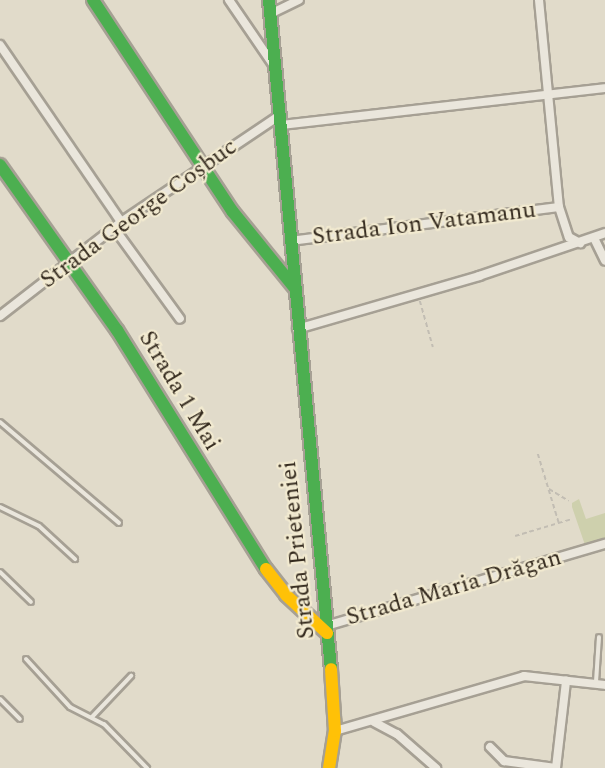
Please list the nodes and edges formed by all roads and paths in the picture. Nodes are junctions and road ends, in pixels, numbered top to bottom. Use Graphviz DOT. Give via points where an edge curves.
graph roads {
  1 [pos="93,0"];
  2 [pos="229,0"];
  3 [pos="269,0"];
  4 [pos="299,0"];
  5 [pos="539,0"];
  6 [pos="270,14"];
  7 [pos="0,45"];
  8 [pos="276,69"];
  9 [pos="605,88"];
  10 [pos="549,94"];
  11 [pos="281,120"];
  12 [pos="0,165"];
  13 [pos="204,167"];
  14 [pos="559,207"];
  15 [pos="117,225"];
  16 [pos="605,233"];
  17 [pos="594,238"];
  18 [pos="290,241"];
  19 [pos="580,243"];
  20 [pos="69,260"];
  21 [pos="605,261"];
  22 [pos="294,287"];
  23 [pos="418,294"];
  24 [pos="0,316"];
  25 [pos="180,319"];
  26 [pos="297,328"];
  27 [pos="433,347"];
  28 [pos="0,422"];
  29 [pos="538,454"];
  30 [pos="549,489"];
  31 [pos="569,501"];
  32 [pos="0,507"];
  33 [pos="572,519"];
  34 [pos="559,523"];
  35 [pos="119,524"];
  36 [pos="515,536"];
  37 [pos="605,544"];
  38 [pos="75,559"];
  39 [pos="0,572"];
  40 [pos="31,602"];
  41 [pos="327,630"];
  42 [pos="599,637"];
  43 [pos="26,659"];
  44 [pos="131,676"];
  45 [pos="566,681"];
  46 [pos="600,684"];
  47 [pos="0,699"];
  48 [pos="92,717"];
  49 [pos="20,719"];
  50 [pos="374,722"];
  51 [pos="335,731"];
  52 [pos="490,747"];
  53 [pos="147,768"];
  54 [pos="329,768"];
  55 [pos="436,768"];
  56 [pos="556,768"];
  1 -- 13 [label="street"];
  2 -- 8 [label="street"];
  3 -- 6 [label="street, Strada Prieteniei"];
  4 -- 6 [label="street"];
  5 -- 10 [label="street"];
  6 -- 8 [label="street, Strada Prieteniei"];
  7 -- 15 [label="street"];
  8 -- 11 [label="street, Strada Prieteniei"];
  9 -- 10 [label="street"];
  10 -- 11 [label="street"];
  10 -- 14 [label="street"];
  11 -- 13 [label="street, Strada George Coșbuc"];
  11 -- 18 [label="street, Strada Prieteniei"];
  12 -- 20 [label="street, Strada 1 Mai"];
  13 -- 15 [label="street, Strada George Coșbuc"];
  13 -- 22 [label="street" via="261,249"];
  14 -- 18 [label="street, Strada Ion Vatamanu"];
  14 -- 19 [label="street" via="569,237"];
  15 -- 20 [label="street, Strada George Coșbuc"];
  15 -- 25 [label="street"];
  16 -- 17 [label="street"];
  17 -- 19 [label="street"];
  17 -- 21 [label="street"];
  18 -- 22 [label="street, Strada Prieteniei"];
  19 -- 23 [label="street"];
  20 -- 24 [label="street, Strada George Coșbuc"];
  20 -- 41 [label="street, Strada 1 Mai" via="117,330 256,556 286,595"];
  22 -- 26 [label="street, Strada Prieteniei"];
  23 -- 26 [label="street"];
  23 -- 27 [label="path"];
  26 -- 41 [label="street, Strada Prieteniei"];
  28 -- 35 [label="lane"];
  29 -- 30 [label="path"];
  30 -- 31 [label="path"];
  30 -- 34 [label="path"];
  32 -- 38 [label="lane" via="39,526"];
  33 -- 34 [label="path"];
  34 -- 36 [label="path"];
  37 -- 41 [label="street, Strada Maria Drăgan"];
  39 -- 40 [label="lane"];
  41 -- 51 [label="street, Strada Prieteniei"];
  42 -- 46 [label="lane"];
  43 -- 48 [label="lane" via="70,707"];
  44 -- 48 [label="lane"];
  45 -- 46 [label="street"];
  45 -- 50 [label="street" via="524,676"];
  45 -- 56 [label="street"];
  47 -- 49 [label="lane"];
  48 -- 53 [label="lane" via="105,724"];
  50 -- 51 [label="street"];
  50 -- 55 [label="street" via="397,734"];
  51 -- 54 [label="street, Strada Prieteniei"];
  52 -- 56 [label="street" via="504,761"];
}
